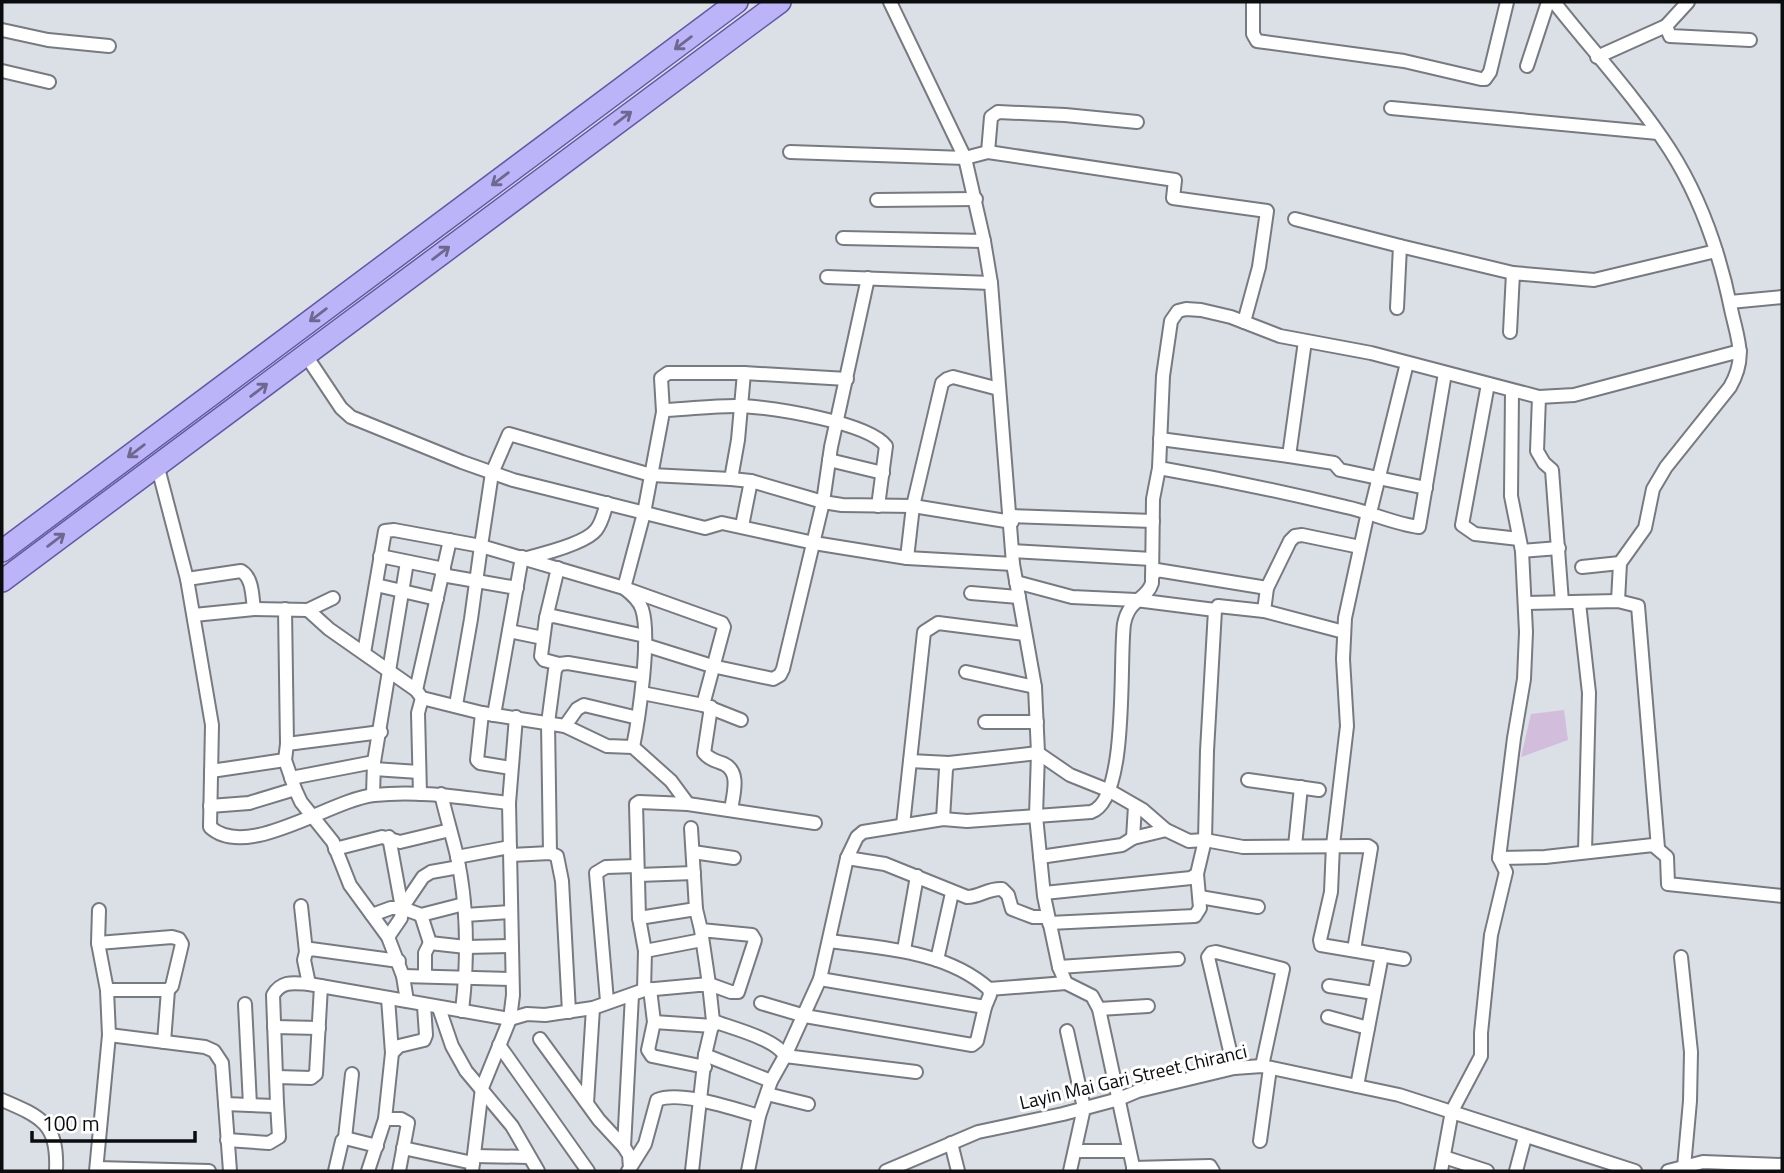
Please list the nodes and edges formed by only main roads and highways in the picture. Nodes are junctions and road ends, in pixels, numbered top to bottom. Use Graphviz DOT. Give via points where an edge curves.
graph roads {
  1 [pos="737,2"];
  2 [pos="780,2"];
  3 [pos="221,387"];
  4 [pos="236,407"];
  5 [pos="2,551"];
  6 [pos="2,581"];
  1 -- 3 [label="main road, one-way"];
  4 -- 2 [label="main road, one-way"];
  3 -- 4 [label="main road"];
  3 -- 5 [label="main road, one-way"];
  6 -- 4 [label="main road, one-way"];
}
